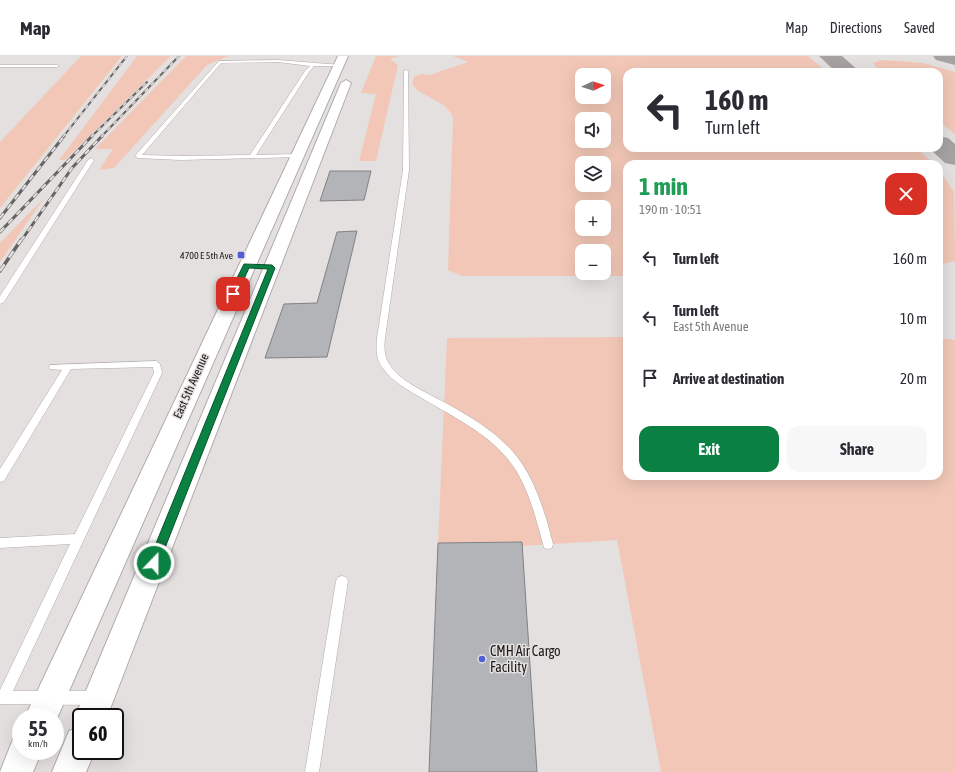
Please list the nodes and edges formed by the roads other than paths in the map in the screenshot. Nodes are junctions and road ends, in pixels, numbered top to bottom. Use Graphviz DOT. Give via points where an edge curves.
graph roads {
  1 [pos="357,56"];
  2 [pos="341,61"];
  3 [pos="313,65"];
  4 [pos="0,66"];
  5 [pos="57,66"];
  6 [pos="406,71"];
  7 [pos="297,156"];
  8 [pos="252,157"];
  9 [pos="91,160"];
  10 [pos="246,266"];
  11 [pos="272,268"];
  12 [pos="0,302"];
  13 [pos="68,366"];
  14 [pos="53,367"];
  15 [pos="0,478"];
  16 [pos="78,539"];
  17 [pos="0,543"];
  18 [pos="548,544"];
  19 [pos="342,581"];
  20 [pos="2,697"];
  21 [pos="45,708"];
  22 [pos="95,708"];
  23 [pos="21,760"];
  24 [pos="74,760"];
  25 [pos="16,772"];
  26 [pos="69,772"];
  27 [pos="312,772"];
  1 -- 11 [label="main road"];
  2 -- 3 [label="lane"];
  2 -- 7 [label="main road, East 5th Avenue"];
  3 -- 8 [label="lane"];
  3 -- 8 [label="lane" via="278,61 220,62 138,156"];
  4 -- 5 [label="lane"];
  6 -- 18 [label="lane" via="406,170 381,338 382,356 385,365 406,384 482,430 511,457 534,500"];
  7 -- 8 [label="lane"];
  7 -- 10 [label="main road, East 5th Avenue"];
  9 -- 12 [label="lane"];
  10 -- 11 [label="lane"];
  10 -- 21 [label="main road, East 5th Avenue"];
  11 -- 22 [label="main road"];
  13 -- 14 [label="lane"];
  13 -- 15 [label="lane"];
  13 -- 16 [label="lane" via="156,364 158,373"];
  16 -- 17 [label="lane"];
  16 -- 20 [label="lane"];
  19 -- 27 [label="lane"];
  20 -- 21 [label="lane"];
  23 -- 25 [label="main road"];
  24 -- 26 [label="main road"];
}
